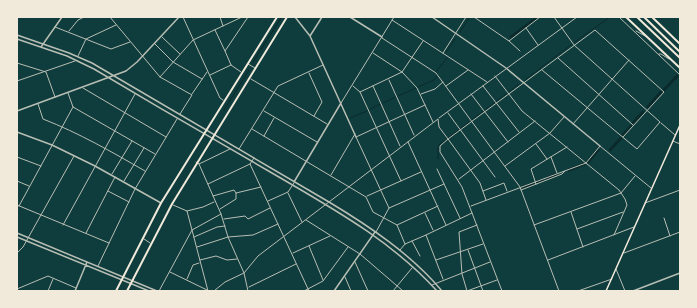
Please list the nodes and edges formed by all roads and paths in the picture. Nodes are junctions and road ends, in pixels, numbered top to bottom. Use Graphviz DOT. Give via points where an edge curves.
graph roads {
  1 [pos="61,17"];
  2 [pos="84,17"];
  3 [pos="110,17"];
  4 [pos="179,17"];
  5 [pos="183,17"];
  6 [pos="220,17"];
  7 [pos="242,17"];
  8 [pos="248,17"];
  9 [pos="277,17"];
  10 [pos="287,17"];
  11 [pos="295,17"];
  12 [pos="322,17"];
  13 [pos="350,17"];
  14 [pos="394,17"];
  15 [pos="432,17"];
  16 [pos="466,17"];
  17 [pos="474,17"];
  18 [pos="540,17"];
  19 [pos="554,17"];
  20 [pos="577,17"];
  21 [pos="619,17"];
  22 [pos="626,17"];
  23 [pos="637,17"];
  24 [pos="644,17"];
  25 [pos="652,17"];
  26 [pos="392,20"];
  27 [pos="116,24"];
  28 [pos="224,26"];
  29 [pos="55,27"];
  30 [pos="526,28"];
  31 [pos="562,28"];
  32 [pos="215,30"];
  33 [pos="635,31"];
  34 [pos="69,32"];
  35 [pos="456,33"];
  36 [pos="17,35"];
  37 [pos="162,36"];
  38 [pos="310,36"];
  39 [pos="382,37"];
  40 [pos="649,38"];
  41 [pos="17,39"];
  42 [pos="86,39"];
  43 [pos="193,40"];
  44 [pos="423,40"];
  45 [pos="509,41"];
  46 [pos="130,42"];
  47 [pos="44,44"];
  48 [pos="155,44"];
  49 [pos="680,44"];
  50 [pos="538,45"];
  51 [pos="574,45"];
  52 [pos="41,47"];
  53 [pos="225,51"];
  54 [pos="520,51"];
  55 [pos="372,52"];
  56 [pos="680,52"];
  57 [pos="443,53"];
  58 [pos="180,54"];
  59 [pos="658,54"];
  60 [pos="78,57"];
  61 [pos="143,57"];
  62 [pos="412,57"];
  63 [pos="558,57"];
  64 [pos="680,58"];
  65 [pos="76,60"];
  66 [pos="629,60"];
  67 [pos="672,60"];
  68 [pos="173,62"];
  69 [pos="17,63"];
  70 [pos="247,64"];
  71 [pos="231,65"];
  72 [pos="323,65"];
  73 [pos="255,68"];
  74 [pos="506,68"];
  75 [pos="680,68"];
  76 [pos="541,69"];
  77 [pos="468,70"];
  78 [pos="46,72"];
  79 [pos="208,72"];
  80 [pos="242,72"];
  81 [pos="308,72"];
  82 [pos="402,72"];
  83 [pos="209,75"];
  84 [pos="680,75"];
  85 [pos="114,76"];
  86 [pos="496,76"];
  87 [pos="160,77"];
  88 [pos="109,78"];
  89 [pos="249,78"];
  90 [pos="202,79"];
  91 [pos="388,79"];
  92 [pos="613,79"];
  93 [pos="17,81"];
  94 [pos="443,82"];
  95 [pos="487,82"];
  96 [pos="524,83"];
  97 [pos="352,85"];
  98 [pos="373,86"];
  99 [pos="446,86"];
  100 [pos="482,86"];
  101 [pos="82,88"];
  102 [pos="360,92"];
  103 [pos="68,93"];
  104 [pos="275,93"];
  105 [pos="508,93"];
  106 [pos="135,94"];
  107 [pos="420,94"];
  108 [pos="471,94"];
  109 [pos="192,95"];
  110 [pos="600,95"];
  111 [pos="55,97"];
  112 [pos="224,101"];
  113 [pos="459,102"];
  114 [pos="38,103"];
  115 [pos="159,103"];
  116 [pos="341,103"];
  117 [pos="495,103"];
  118 [pos="425,105"];
  119 [pos="157,106"];
  120 [pos="73,107"];
  121 [pos="587,107"];
  122 [pos="17,111"];
  123 [pos="263,111"];
  124 [pos="484,111"];
  125 [pos="648,111"];
  126 [pos="447,112"];
  127 [pos="125,113"];
  128 [pos="180,115"];
  129 [pos="405,115"];
  130 [pos="314,116"];
  131 [pos="274,117"];
  132 [pos="564,117"];
  133 [pos="178,118"];
  134 [pos="438,118"];
  135 [pos="472,120"];
  136 [pos="535,121"];
  137 [pos="389,122"];
  138 [pos="433,122"];
  139 [pos="660,122"];
  140 [pos="328,124"];
  141 [pos="573,124"];
  142 [pos="634,125"];
  143 [pos="680,125"];
  144 [pos="62,127"];
  145 [pos="376,128"];
  146 [pos="252,129"];
  147 [pos="459,129"];
  148 [pos="116,130"];
  149 [pos="206,130"];
  150 [pos="17,132"];
  151 [pos="204,133"];
  152 [pos="520,133"];
  153 [pos="550,133"];
  154 [pos="214,134"];
  155 [pos="355,134"];
  156 [pos="675,135"];
  157 [pos="264,136"];
  158 [pos="415,136"];
  159 [pos="356,137"];
  160 [pos="623,137"];
  161 [pos="166,138"];
  162 [pos="212,138"];
  163 [pos="447,138"];
  164 [pos="132,140"];
  165 [pos="408,141"];
  166 [pos="672,141"];
  167 [pos="317,142"];
  168 [pos="508,142"];
  169 [pos="536,144"];
  170 [pos="680,144"];
  171 [pos="52,145"];
  172 [pos="567,146"];
  173 [pos="600,146"];
  174 [pos="401,147"];
  175 [pos="105,148"];
  176 [pos="145,148"];
  177 [pos="230,149"];
  178 [pos="239,149"];
  179 [pos="495,152"];
  180 [pos="156,154"];
  181 [pos="74,156"];
  182 [pos="389,156"];
  183 [pos="17,157"];
  184 [pos="121,157"];
  185 [pos="551,157"];
  186 [pos="254,158"];
  187 [pos="547,159"];
  188 [pos="306,161"];
  189 [pos="483,161"];
  190 [pos="196,162"];
  191 [pos="252,162"];
  192 [pos="586,163"];
  193 [pos="133,164"];
  194 [pos="199,164"];
  195 [pos="250,164"];
  196 [pos="41,166"];
  197 [pos="95,166"];
  198 [pos="506,166"];
  199 [pos="371,169"];
  200 [pos="437,169"];
  201 [pos="470,170"];
  202 [pos="565,170"];
  203 [pos="146,172"];
  204 [pos="422,172"];
  205 [pos="557,174"];
  206 [pos="112,175"];
  207 [pos="330,175"];
  208 [pos="635,176"];
  209 [pos="115,177"];
  210 [pos="494,177"];
  211 [pos="544,178"];
  212 [pos="458,180"];
  213 [pos="17,181"];
  214 [pos="401,181"];
  215 [pos="545,181"];
  216 [pos="124,182"];
  217 [pos="294,182"];
  218 [pos="535,182"];
  219 [pos="208,184"];
  220 [pos="444,184"];
  221 [pos="536,184"];
  222 [pos="292,185"];
  223 [pos="30,186"];
  224 [pos="350,186"];
  225 [pos="261,187"];
  226 [pos="520,187"];
  227 [pos="651,188"];
  228 [pos="135,189"];
  229 [pos="381,190"];
  230 [pos="430,190"];
  231 [pos="521,190"];
  232 [pos="680,190"];
  233 [pos="108,191"];
  234 [pos="483,191"];
  235 [pos="288,192"];
  236 [pos="508,192"];
  237 [pos="621,192"];
  238 [pos="236,193"];
  239 [pos="213,196"];
  240 [pos="366,197"];
  241 [pos="486,200"];
  242 [pos="215,201"];
  243 [pos="267,201"];
  244 [pos="130,202"];
  245 [pos="329,202"];
  246 [pos="161,203"];
  247 [pos="646,203"];
  248 [pos="172,204"];
  249 [pos="325,204"];
  250 [pos="17,205"];
  251 [pos="19,206"];
  252 [pos="438,206"];
  253 [pos="470,207"];
  254 [pos="271,208"];
  255 [pos="389,208"];
  256 [pos="219,209"];
  257 [pos="187,211"];
  258 [pos="571,211"];
  259 [pos="424,212"];
  260 [pos="623,212"];
  261 [pos="472,213"];
  262 [pos="221,214"];
  263 [pos="40,215"];
  264 [pos="384,218"];
  265 [pos="460,218"];
  266 [pos="664,218"];
  267 [pos="223,219"];
  268 [pos="305,220"];
  269 [pos="302,222"];
  270 [pos="278,224"];
  271 [pos="63,225"];
  272 [pos="397,225"];
  273 [pos="446,225"];
  274 [pos="477,225"];
  275 [pos="534,225"];
  276 [pos="225,226"];
  277 [pos="634,227"];
  278 [pos="577,229"];
  279 [pos="192,230"];
  280 [pos="433,231"];
  281 [pos="376,232"];
  282 [pos="680,232"];
  283 [pos="17,233"];
  284 [pos="86,234"];
  285 [pos="330,235"];
  286 [pos="426,235"];
  287 [pos="614,235"];
  288 [pos="373,236"];
  289 [pos="670,236"];
  290 [pos="17,237"];
  291 [pos="28,237"];
  292 [pos="228,237"];
  293 [pos="284,237"];
  294 [pos="142,238"];
  295 [pos="194,238"];
  296 [pos="412,240"];
  297 [pos="26,241"];
  298 [pos="150,243"];
  299 [pos="110,244"];
  300 [pos="405,244"];
  301 [pos="484,244"];
  302 [pos="308,246"];
  303 [pos="196,247"];
  304 [pos="348,247"];
  305 [pos="583,248"];
  306 [pos="468,250"];
  307 [pos="399,251"];
  308 [pos="17,252"];
  309 [pos="460,252"];
  310 [pos="292,253"];
  311 [pos="623,253"];
  312 [pos="360,254"];
  313 [pos="73,256"];
  314 [pos="420,256"];
  315 [pos="238,259"];
  316 [pos="72,260"];
  317 [pos="199,260"];
  318 [pos="436,260"];
  319 [pos="547,260"];
  320 [pos="491,261"];
  321 [pos="87,262"];
  322 [pos="354,262"];
  323 [pos="200,263"];
  324 [pos="297,264"];
  325 [pos="86,265"];
  326 [pos="98,266"];
  327 [pos="413,267"];
  328 [pos="474,267"];
  329 [pos="616,269"];
  330 [pos="170,271"];
  331 [pos="462,272"];
  332 [pos="244,273"];
  333 [pos="680,273"];
  334 [pos="344,276"];
  335 [pos="123,277"];
  336 [pos="53,278"];
  337 [pos="186,279"];
  338 [pos="443,279"];
  339 [pos="612,279"];
  340 [pos="121,280"];
  341 [pos="132,280"];
  342 [pos="498,280"];
  343 [pos="323,281"];
  344 [pos="435,283"];
  345 [pos="130,284"];
  346 [pos="398,285"];
  347 [pos="431,285"];
  348 [pos="481,286"];
  349 [pos="248,287"];
  350 [pos="76,288"];
  351 [pos="17,289"];
  352 [pos="308,289"];
  353 [pos="207,290"];
  354 [pos="48,291"];
  355 [pos="75,291"];
  356 [pos="116,291"];
  357 [pos="127,291"];
  358 [pos="149,291"];
  359 [pos="158,291"];
  360 [pos="214,291"];
  361 [pos="248,291"];
  362 [pos="304,291"];
  363 [pos="309,291"];
  364 [pos="334,291"];
  365 [pos="351,291"];
  366 [pos="368,291"];
  367 [pos="393,291"];
  368 [pos="404,291"];
  369 [pos="437,291"];
  370 [pos="442,291"];
  371 [pos="483,291"];
  372 [pos="502,291"];
  373 [pos="559,291"];
  374 [pos="578,291"];
  375 [pos="606,291"];
  376 [pos="625,291"];
  377 [pos="633,291"];
  1 -- 29 [label="street"];
  2 -- 34 [label="street" via="78,20"];
  3 -- 27 [label="street"];
  4 -- 37 [label="street"];
  5 -- 43 [label="street"];
  6 -- 28 [label="street"];
  7 -- 28 [label="street"];
  8 -- 53 [label="street"];
  9 -- 70 [label="main road"];
  10 -- 73 [label="main road"];
  11 -- 38 [label="street"];
  12 -- 38 [label="street"];
  13 -- 39 [label="street"];
  14 -- 26 [label="street"];
  15 -- 35 [label="street"];
  16 -- 35 [label="street"];
  17 -- 45 [label="street"];
  18 -- 30 [label="street"];
  19 -- 31 [label="street"];
  20 -- 31 [label="street"];
  21 -- 33 [label="street"];
  22 -- 40 [label="main road"];
  23 -- 64 [label="main road"];
  24 -- 56 [label="main road"];
  25 -- 49 [label="main road"];
  26 -- 39 [label="street"];
  26 -- 44 [label="street"];
  27 -- 42 [label="street"];
  27 -- 46 [label="street"];
  28 -- 32 [label="street"];
  29 -- 34 [label="street"];
  29 -- 47 [label="street"];
  30 -- 45 [label="street"];
  30 -- 50 [label="street"];
  31 -- 50 [label="street"];
  31 -- 51 [label="street"];
  32 -- 43 [label="street"];
  32 -- 53 [label="street"];
  33 -- 40 [label="street"];
  33 -- 59 [label="street"];
  34 -- 42 [label="street"];
  35 -- 57 [label="street"];
  35 -- 74 [label="street"];
  36 -- 47 [label="street"];
  37 -- 48 [label="street"];
  37 -- 58 [label="street"];
  38 -- 72 [label="street"];
  39 -- 55 [label="street"];
  39 -- 62 [label="street"];
  40 -- 67 [label="main road"];
  41 -- 52 [label="street"];
  42 -- 46 [label="street" via="111,49"];
  42 -- 60 [label="street"];
  43 -- 58 [label="street"];
  43 -- 79 [label="street"];
  44 -- 57 [label="street"];
  44 -- 62 [label="street"];
  45 -- 54 [label="street"];
  46 -- 61 [label="street"];
  47 -- 52 [label="street"];
  47 -- 60 [label="street"];
  48 -- 61 [label="street"];
  48 -- 68 [label="street"];
  50 -- 74 [label="street"];
  51 -- 63 [label="street"];
  51 -- 66 [label="street" via="595,30"];
  51 -- 92 [label="street"];
  52 -- 65 [label="street"];
  53 -- 71 [label="street"];
  55 -- 82 [label="street"];
  55 -- 97 [label="street"];
  57 -- 77 [label="street"];
  58 -- 68 [label="street"];
  59 -- 67 [label="street"];
  59 -- 84 [label="street"];
  60 -- 85 [label="street"];
  61 -- 85 [label="street" via="132,67"];
  61 -- 87 [label="street"];
  62 -- 82 [label="street"];
  62 -- 94 [label="street" via="436,73"];
  63 -- 76 [label="street"];
  63 -- 110 [label="street"];
  65 -- 78 [label="street"];
  65 -- 88 [label="street"];
  66 -- 92 [label="street"];
  66 -- 125 [label="street" via="664,92"];
  67 -- 75 [label="main road"];
  68 -- 87 [label="street"];
  68 -- 90 [label="street"];
  69 -- 78 [label="street"];
  70 -- 73 [label="street"];
  70 -- 80 [label="main road"];
  71 -- 80 [label="street"];
  71 -- 83 [label="street"];
  72 -- 81 [label="street"];
  72 -- 116 [label="street"];
  73 -- 89 [label="main road"];
  74 -- 86 [label="street"];
  74 -- 96 [label="street"];
  76 -- 96 [label="street"];
  76 -- 121 [label="street"];
  77 -- 95 [label="street"];
  77 -- 99 [label="street"];
  78 -- 93 [label="street"];
  78 -- 111 [label="street"];
  79 -- 83 [label="street"];
  79 -- 90 [label="street"];
  80 -- 112 [label="main road"];
  81 -- 104 [label="street" via="280,85"];
  81 -- 130 [label="street" via="322,102"];
  82 -- 91 [label="street"];
  82 -- 107 [label="street" via="418,88"];
  83 -- 112 [label="street"];
  85 -- 88 [label="street"];
  85 -- 115 [label="street"];
  86 -- 95 [label="street"];
  86 -- 105 [label="street"];
  87 -- 109 [label="street"];
  88 -- 101 [label="street"];
  88 -- 106 [label="street"];
  89 -- 104 [label="street"];
  89 -- 154 [label="main road"];
  90 -- 109 [label="street"];
  91 -- 98 [label="street"];
  91 -- 129 [label="street"];
  92 -- 110 [label="street"];
  92 -- 125 [label="street"];
  94 -- 99 [label="street"];
  94 -- 107 [label="street" via="434,89"];
  95 -- 100 [label="street"];
  96 -- 105 [label="street"];
  96 -- 132 [label="street"];
  97 -- 102 [label="street"];
  97 -- 116 [label="street"];
  98 -- 102 [label="street"];
  98 -- 137 [label="street"];
  99 -- 113 [label="street"];
  100 -- 108 [label="street"];
  100 -- 117 [label="street"];
  101 -- 103 [label="street"];
  101 -- 127 [label="street"];
  102 -- 145 [label="street"];
  103 -- 111 [label="street"];
  103 -- 120 [label="street"];
  104 -- 123 [label="street"];
  104 -- 130 [label="street"];
  105 -- 117 [label="street"];
  105 -- 136 [label="street"];
  106 -- 119 [label="street"];
  106 -- 127 [label="street"];
  107 -- 118 [label="street"];
  108 -- 113 [label="street"];
  108 -- 124 [label="street"];
  109 -- 128 [label="street"];
  110 -- 121 [label="street"];
  110 -- 142 [label="street"];
  111 -- 114 [label="street"];
  112 -- 149 [label="main road"];
  113 -- 126 [label="street"];
  113 -- 135 [label="street"];
  114 -- 122 [label="street"];
  114 -- 144 [label="street" via="43,120"];
  115 -- 119 [label="street"];
  115 -- 128 [label="street"];
  116 -- 140 [label="street"];
  116 -- 155 [label="street"];
  117 -- 124 [label="street"];
  117 -- 152 [label="street"];
  118 -- 129 [label="street"];
  118 -- 138 [label="street"];
  119 -- 133 [label="street"];
  120 -- 144 [label="street"];
  120 -- 148 [label="street"];
  121 -- 141 [label="street"];
  121 -- 160 [label="street"];
  123 -- 131 [label="street"];
  123 -- 146 [label="street"];
  124 -- 135 [label="street"];
  124 -- 168 [label="street"];
  125 -- 139 [label="street"];
  125 -- 142 [label="street"];
  126 -- 134 [label="street"];
  126 -- 147 [label="street"];
  127 -- 148 [label="street"];
  127 -- 161 [label="street"];
  128 -- 149 [label="street"];
  129 -- 137 [label="street"];
  129 -- 158 [label="street"];
  130 -- 140 [label="street"];
  131 -- 157 [label="street"];
  131 -- 167 [label="street"];
  132 -- 141 [label="street"];
  132 -- 153 [label="street"];
  133 -- 151 [label="street"];
  133 -- 161 [label="street"];
  134 -- 138 [label="street"];
  134 -- 163 [label="street"];
  135 -- 147 [label="street"];
  135 -- 179 [label="street"];
  136 -- 152 [label="street"];
  136 -- 153 [label="street"];
  137 -- 145 [label="street"];
  137 -- 174 [label="street"];
  138 -- 158 [label="street"];
  139 -- 156 [label="street"];
  139 -- 160 [label="street" via="638,149"];
  140 -- 167 [label="street"];
  141 -- 173 [label="street"];
  142 -- 160 [label="street"];
  143 -- 156 [label="main road"];
  144 -- 171 [label="street"];
  144 -- 175 [label="street"];
  145 -- 159 [label="street"];
  145 -- 182 [label="street"];
  146 -- 157 [label="street"];
  146 -- 178 [label="street"];
  147 -- 163 [label="street"];
  147 -- 189 [label="street"];
  148 -- 164 [label="street"];
  148 -- 175 [label="street"];
  149 -- 151 [label="main road"];
  149 -- 154 [label="street"];
  150 -- 171 [label="street"];
  151 -- 162 [label="street"];
  151 -- 246 [label="main road"];
  152 -- 168 [label="street"];
  153 -- 169 [label="street"];
  153 -- 172 [label="street"];
  154 -- 162 [label="main road"];
  154 -- 178 [label="street"];
  155 -- 159 [label="street"];
  155 -- 207 [label="street"];
  156 -- 166 [label="main road"];
  157 -- 188 [label="street"];
  158 -- 165 [label="street"];
  159 -- 199 [label="street"];
  161 -- 180 [label="street"];
  162 -- 177 [label="street"];
  162 -- 190 [label="main road"];
  163 -- 201 [label="street"];
  163 -- 212 [label="street" via="440,146 440,152"];
  164 -- 176 [label="street"];
  164 -- 184 [label="street"];
  165 -- 174 [label="street"];
  165 -- 204 [label="street"];
  166 -- 170 [label="street"];
  166 -- 227 [label="main road"];
  167 -- 188 [label="street"];
  168 -- 179 [label="street"];
  169 -- 187 [label="street"];
  169 -- 198 [label="street"];
  171 -- 181 [label="street"];
  171 -- 196 [label="street"];
  172 -- 185 [label="street"];
  172 -- 192 [label="street"];
  173 -- 192 [label="street"];
  173 -- 208 [label="street"];
  174 -- 182 [label="street"];
  175 -- 184 [label="street"];
  175 -- 197 [label="street"];
  176 -- 180 [label="street"];
  176 -- 193 [label="street"];
  177 -- 191 [label="street"];
  177 -- 194 [label="street"];
  178 -- 186 [label="street"];
  179 -- 189 [label="street"];
  179 -- 198 [label="street"];
  180 -- 203 [label="street"];
  181 -- 197 [label="street"];
  181 -- 263 [label="street"];
  182 -- 199 [label="street"];
  182 -- 214 [label="street"];
  183 -- 196 [label="street"];
  184 -- 193 [label="street"];
  184 -- 206 [label="street"];
  185 -- 187 [label="street"];
  185 -- 205 [label="street"];
  186 -- 191 [label="street"];
  186 -- 217 [label="street"];
  187 -- 218 [label="street" via="531,169"];
  188 -- 207 [label="street"];
  188 -- 217 [label="street"];
  189 -- 201 [label="street"];
  189 -- 210 [label="street"];
  190 -- 194 [label="street"];
  190 -- 248 [label="main road"];
  191 -- 195 [label="street"];
  191 -- 222 [label="street"];
  192 -- 202 [label="street"];
  192 -- 237 [label="street"];
  193 -- 203 [label="street"];
  193 -- 216 [label="street"];
  194 -- 219 [label="street"];
  195 -- 219 [label="street"];
  195 -- 225 [label="street"];
  196 -- 223 [label="street"];
  197 -- 206 [label="street"];
  197 -- 271 [label="street"];
  198 -- 226 [label="street"];
  199 -- 224 [label="street"];
  199 -- 229 [label="street"];
  200 -- 220 [label="street"];
  201 -- 212 [label="street"];
  201 -- 234 [label="street"];
  202 -- 205 [label="street"];
  202 -- 215 [label="street" via="562,174"];
  203 -- 228 [label="street"];
  204 -- 214 [label="street"];
  204 -- 230 [label="street"];
  205 -- 211 [label="street"];
  206 -- 209 [label="street"];
  207 -- 224 [label="street"];
  208 -- 227 [label="street"];
  208 -- 237 [label="street"];
  209 -- 216 [label="street"];
  209 -- 233 [label="street"];
  211 -- 215 [label="street"];
  211 -- 218 [label="street"];
  212 -- 253 [label="street"];
  213 -- 223 [label="street"];
  214 -- 229 [label="street"];
  215 -- 221 [label="street"];
  216 -- 228 [label="street"];
  217 -- 222 [label="street"];
  217 -- 245 [label="street"];
  218 -- 221 [label="street"];
  218 -- 226 [label="street"];
  219 -- 239 [label="street"];
  220 -- 230 [label="street"];
  220 -- 265 [label="street"];
  221 -- 231 [label="street"];
  222 -- 235 [label="street"];
  222 -- 249 [label="street"];
  223 -- 251 [label="street"];
  224 -- 240 [label="street"];
  224 -- 245 [label="street"];
  225 -- 238 [label="street"];
  225 -- 243 [label="street"];
  226 -- 231 [label="street"];
  226 -- 236 [label="street"];
  227 -- 247 [label="main road"];
  228 -- 244 [label="street"];
  228 -- 246 [label="street"];
  229 -- 240 [label="street"];
  229 -- 255 [label="street"];
  230 -- 252 [label="street"];
  230 -- 255 [label="street"];
  231 -- 275 [label="street"];
  232 -- 247 [label="street"];
  233 -- 244 [label="street"];
  233 -- 284 [label="street"];
  234 -- 236 [label="street" via="504,183"];
  234 -- 241 [label="street"];
  235 -- 243 [label="street"];
  235 -- 269 [label="street"];
  236 -- 241 [label="street"];
  237 -- 258 [label="street"];
  237 -- 260 [label="street" via="627,205"];
  238 -- 239 [label="street" via="234,190"];
  238 -- 256 [label="street" via="236,199"];
  239 -- 242 [label="street"];
  240 -- 264 [label="street" via="373,212"];
  241 -- 253 [label="street"];
  242 -- 256 [label="street"];
  242 -- 257 [label="street"];
  243 -- 254 [label="street"];
  244 -- 299 [label="street"];
  245 -- 249 [label="street"];
  245 -- 281 [label="street"];
  246 -- 294 [label="main road"];
  247 -- 277 [label="main road"];
  248 -- 257 [label="street"];
  248 -- 298 [label="main road"];
  249 -- 268 [label="street"];
  249 -- 288 [label="street"];
  250 -- 251 [label="street"];
  251 -- 263 [label="street"];
  252 -- 259 [label="street"];
  252 -- 273 [label="street"];
  253 -- 261 [label="street"];
  254 -- 267 [label="street" via="248,219 245,216"];
  254 -- 270 [label="street"];
  255 -- 264 [label="street"];
  256 -- 262 [label="street"];
  257 -- 279 [label="street"];
  258 -- 275 [label="street"];
  258 -- 278 [label="street"];
  259 -- 272 [label="street"];
  259 -- 280 [label="street"];
  260 -- 278 [label="street"];
  260 -- 287 [label="street"];
  261 -- 265 [label="street"];
  261 -- 274 [label="street"];
  262 -- 267 [label="street"];
  262 -- 279 [label="street"];
  263 -- 271 [label="street"];
  263 -- 291 [label="street"];
  264 -- 272 [label="street"];
  264 -- 281 [label="street"];
  265 -- 273 [label="street"];
  266 -- 289 [label="street"];
  267 -- 276 [label="street"];
  268 -- 269 [label="street"];
  268 -- 285 [label="street"];
  269 -- 293 [label="street"];
  270 -- 292 [label="street" via="253,235"];
  270 -- 293 [label="street"];
  271 -- 284 [label="street"];
  272 -- 300 [label="street"];
  273 -- 280 [label="street"];
  274 -- 301 [label="street"];
  274 -- 309 [label="street" via="459,232"];
  275 -- 319 [label="street"];
  276 -- 292 [label="street"];
  276 -- 295 [label="street"];
  277 -- 287 [label="street"];
  277 -- 311 [label="main road"];
  278 -- 305 [label="street"];
  279 -- 295 [label="street"];
  279 -- 330 [label="street"];
  280 -- 286 [label="street"];
  281 -- 288 [label="street"];
  281 -- 307 [label="street"];
  282 -- 289 [label="street"];
  283 -- 291 [label="street"];
  284 -- 299 [label="street"];
  285 -- 302 [label="street"];
  285 -- 304 [label="street"];
  286 -- 296 [label="street"];
  286 -- 318 [label="street"];
  287 -- 305 [label="street"];
  288 -- 312 [label="street"];
  288 -- 327 [label="street"];
  289 -- 311 [label="street"];
  290 -- 297 [label="street"];
  291 -- 297 [label="street"];
  291 -- 313 [label="street"];
  292 -- 303 [label="street"];
  292 -- 315 [label="street"];
  293 -- 310 [label="street"];
  293 -- 332 [label="street" via="258,256"];
  294 -- 298 [label="street"];
  294 -- 335 [label="main road"];
  295 -- 303 [label="street"];
  296 -- 300 [label="street"];
  296 -- 314 [label="street"];
  297 -- 308 [label="street"];
  297 -- 316 [label="street"];
  298 -- 341 [label="main road"];
  299 -- 326 [label="street"];
  300 -- 307 [label="street"];
  301 -- 306 [label="street"];
  301 -- 320 [label="street"];
  302 -- 310 [label="street"];
  302 -- 343 [label="street"];
  303 -- 317 [label="street"];
  304 -- 312 [label="street"];
  304 -- 343 [label="street"];
  305 -- 319 [label="street"];
  306 -- 309 [label="street"];
  306 -- 328 [label="street"];
  307 -- 344 [label="street"];
  309 -- 318 [label="street"];
  309 -- 331 [label="street"];
  310 -- 324 [label="street"];
  311 -- 329 [label="main road"];
  312 -- 322 [label="street"];
  312 -- 346 [label="street"];
  313 -- 316 [label="street"];
  313 -- 321 [label="street"];
  315 -- 317 [label="street" via="227,260 216,256"];
  315 -- 332 [label="street"];
  316 -- 325 [label="street"];
  317 -- 323 [label="street"];
  318 -- 338 [label="street"];
  319 -- 373 [label="street"];
  320 -- 328 [label="street"];
  320 -- 342 [label="street"];
  321 -- 325 [label="street"];
  321 -- 326 [label="street"];
  322 -- 334 [label="street"];
  322 -- 366 [label="street"];
  323 -- 337 [label="street" via="194,266"];
  323 -- 353 [label="street"];
  324 -- 349 [label="street"];
  324 -- 352 [label="street"];
  325 -- 340 [label="street"];
  325 -- 350 [label="street"];
  326 -- 335 [label="street"];
  327 -- 346 [label="street"];
  327 -- 347 [label="street"];
  328 -- 331 [label="street"];
  328 -- 348 [label="street"];
  329 -- 339 [label="main road"];
  329 -- 376 [label="street"];
  330 -- 337 [label="street"];
  330 -- 359 [label="street"];
  331 -- 338 [label="street"];
  331 -- 348 [label="street" via="467,291"];
  332 -- 349 [label="street"];
  332 -- 360 [label="street" via="225,282"];
  333 -- 377 [label="street"];
  334 -- 364 [label="street"];
  334 -- 365 [label="street"];
  335 -- 340 [label="main road"];
  335 -- 341 [label="street"];
  336 -- 350 [label="street"];
  336 -- 351 [label="street" via="48,276"];
  336 -- 354 [label="street"];
  337 -- 353 [label="street"];
  338 -- 344 [label="street"];
  339 -- 374 [label="street"];
  339 -- 375 [label="main road"];
  340 -- 345 [label="street"];
  340 -- 356 [label="main road"];
  341 -- 345 [label="main road"];
  341 -- 359 [label="street"];
  342 -- 348 [label="street"];
  342 -- 372 [label="street"];
  343 -- 352 [label="street"];
  344 -- 347 [label="street"];
  344 -- 370 [label="street"];
  345 -- 357 [label="main road"];
  345 -- 358 [label="street"];
  346 -- 367 [label="street"];
  346 -- 368 [label="street"];
  347 -- 369 [label="street"];
  348 -- 371 [label="street"];
  349 -- 361 [label="street"];
  350 -- 355 [label="street"];
  352 -- 362 [label="street"];
  352 -- 363 [label="street"];
}
